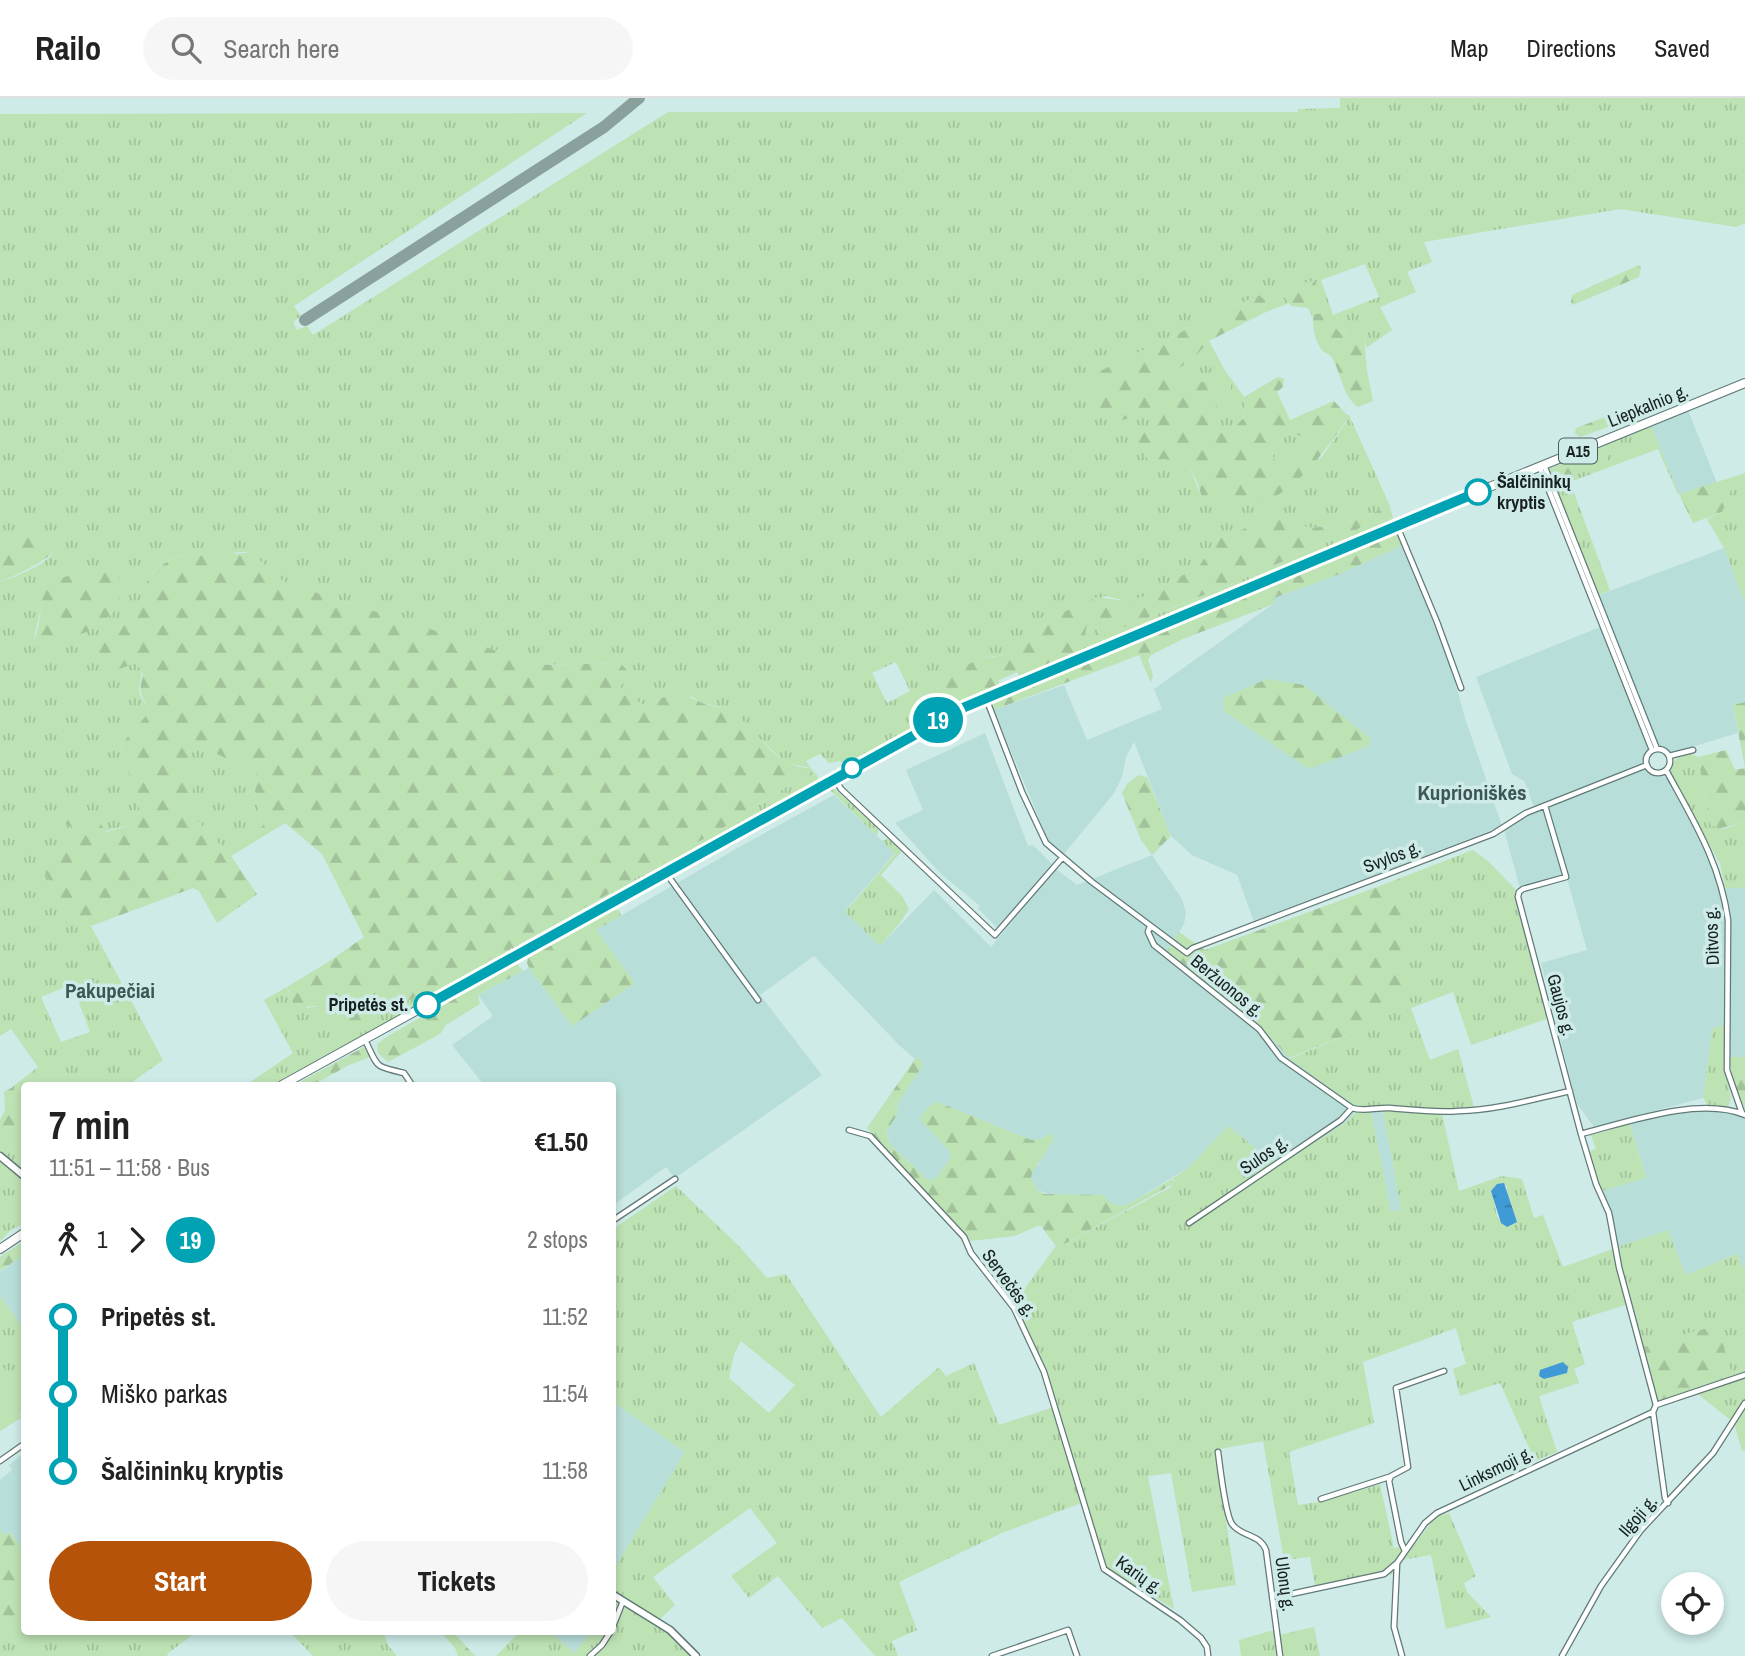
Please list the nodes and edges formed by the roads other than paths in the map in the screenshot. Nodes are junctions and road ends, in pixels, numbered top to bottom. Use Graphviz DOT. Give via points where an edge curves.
graph roads {
  1 [pos="1745,383"];
  2 [pos="1542,466"];
  3 [pos="1397,525"];
  4 [pos="1461,688"];
  5 [pos="986,697"];
  6 [pos="1654,750"];
  7 [pos="1692,750"];
  8 [pos="1669,756"];
  9 [pos="1647,765"];
  10 [pos="1666,770"];
  11 [pos="834,778"];
  12 [pos="1545,806"];
  13 [pos="1062,858"];
  14 [pos="665,872"];
  15 [pos="1150,926"];
  16 [pos="758,1000"];
  17 [pos="365,1040"];
  18 [pos="288,1082"];
  19 [pos="410,1082"];
  20 [pos="1570,1091"];
  21 [pos="1352,1108"];
  22 [pos="1743,1114"];
  23 [pos="849,1130"];
  24 [pos="1581,1134"];
  25 [pos="0,1156"];
  26 [pos="21,1174"];
  27 [pos="675,1179"];
  28 [pos="616,1219"];
  29 [pos="1189,1223"];
  30 [pos="21,1235"];
  31 [pos="0,1249"];
  32 [pos="1444,1371"];
  33 [pos="1745,1375"];
  34 [pos="1745,1403"];
  35 [pos="1656,1405"];
  36 [pos="1653,1412"];
  37 [pos="21,1446"];
  38 [pos="1218,1452"];
  39 [pos="0,1461"];
  40 [pos="1389,1478"];
  41 [pos="1083,1497"];
  42 [pos="1321,1499"];
  43 [pos="1668,1503"];
  44 [pos="1405,1551"];
  45 [pos="1397,1563"];
  46 [pos="1384,1574"];
  47 [pos="1395,1585"];
  48 [pos="1272,1595"];
  49 [pos="616,1597"];
  50 [pos="623,1601"];
  51 [pos="616,1619"];
  52 [pos="609,1635"];
  53 [pos="590,1656"];
  54 [pos="696,1656"];
  55 [pos="992,1656"];
  56 [pos="1077,1656"];
  57 [pos="1208,1656"];
  58 [pos="1280,1656"];
  59 [pos="1402,1656"];
  60 [pos="1562,1656"];
  1 -- 2 [label="highway, Liepkalnio g. / A15" via="1605,445"];
  2 -- 3 [label="highway, Liepkalnio g. / A15"];
  2 -- 6 [label="street" via="1595,590"];
  3 -- 4 [label="street"];
  3 -- 5 [label="highway, Liepkalnio g. / A15"];
  5 -- 11 [label="highway, Liepkalnio g. / A15"];
  5 -- 13 [label="street, Beržuonos g." via="1041,835"];
  6 -- 8 [label="street" via="1664,750"];
  6 -- 9 [label="street"];
  7 -- 8 [label="street"];
  8 -- 10 [label="street"];
  9 -- 10 [label="street" via="1655,773"];
  9 -- 12 [label="street, Svylos g."];
  10 -- 22 [label="street, Ditvos g." via="1710,852 1725,897 1727,1070"];
  11 -- 13 [label="street" via="995,935"];
  11 -- 14 [label="highway, Liepkalnio g. / A15"];
  12 -- 15 [label="street, Svylos g." via="1493,834 1187,953"];
  12 -- 20 [label="street, Gaujos g." via="1566,877 1523,889 1518,897"];
  13 -- 15 [label="street, Beržuonos g."];
  14 -- 16 [label="street"];
  14 -- 17 [label="highway, Liepkalnio g. / A15"];
  15 -- 21 [label="street, Beržuonos g." via="1154,945 1259,1029 1280,1058"];
  17 -- 18 [label="highway, Liepkalnio g. / A15"];
  17 -- 19 [label="street" via="378,1066 404,1073"];
  20 -- 21 [label="street" via="1487,1109"];
  20 -- 24 [label="street, Gaujos g."];
  21 -- 29 [label="street, Sulos g." via="1342,1120"];
  22 -- 24 [label="street" via="1703,1108 1674,1111"];
  23 -- 41 [label="street, Servečės g." via="870,1136 964,1237 971,1254 1014,1308 1044,1372"];
  24 -- 35 [label="street, Gaujos g." via="1609,1213"];
  25 -- 26 [label="main road"];
  27 -- 28 [label="street"];
  30 -- 31 [label="highway"];
  32 -- 40 [label="street" via="1396,1388 1408,1467"];
  33 -- 35 [label="street"];
  34 -- 43 [label="street, Ilgoji g." via="1713,1453"];
  35 -- 36 [label="street"];
  36 -- 43 [label="street"];
  36 -- 44 [label="street, Linksmoji g." via="1437,1513"];
  37 -- 39 [label="street"];
  38 -- 48 [label="street, Ulonų g." via="1229,1520 1238,1530 1263,1542"];
  40 -- 42 [label="street"];
  40 -- 44 [label="street"];
  41 -- 57 [label="street, Karių g." via="1104,1569 1181,1620 1201,1637"];
  43 -- 60 [label="street, Ilgoji g." via="1641,1530 1601,1586"];
  44 -- 45 [label="street, Linksmoji g."];
  45 -- 46 [label="street, Linksmoji g."];
  45 -- 47 [label="street"];
  46 -- 47 [label="street"];
  46 -- 48 [label="street, Linksmoji g."];
  47 -- 59 [label="street" via="1394,1627"];
  48 -- 58 [label="street, Ulonų g."];
  49 -- 50 [label="main road"];
  50 -- 51 [label="street"];
  50 -- 54 [label="main road" via="670,1630"];
  52 -- 53 [label="street"];
  55 -- 56 [label="street" via="1068,1630"];
}
